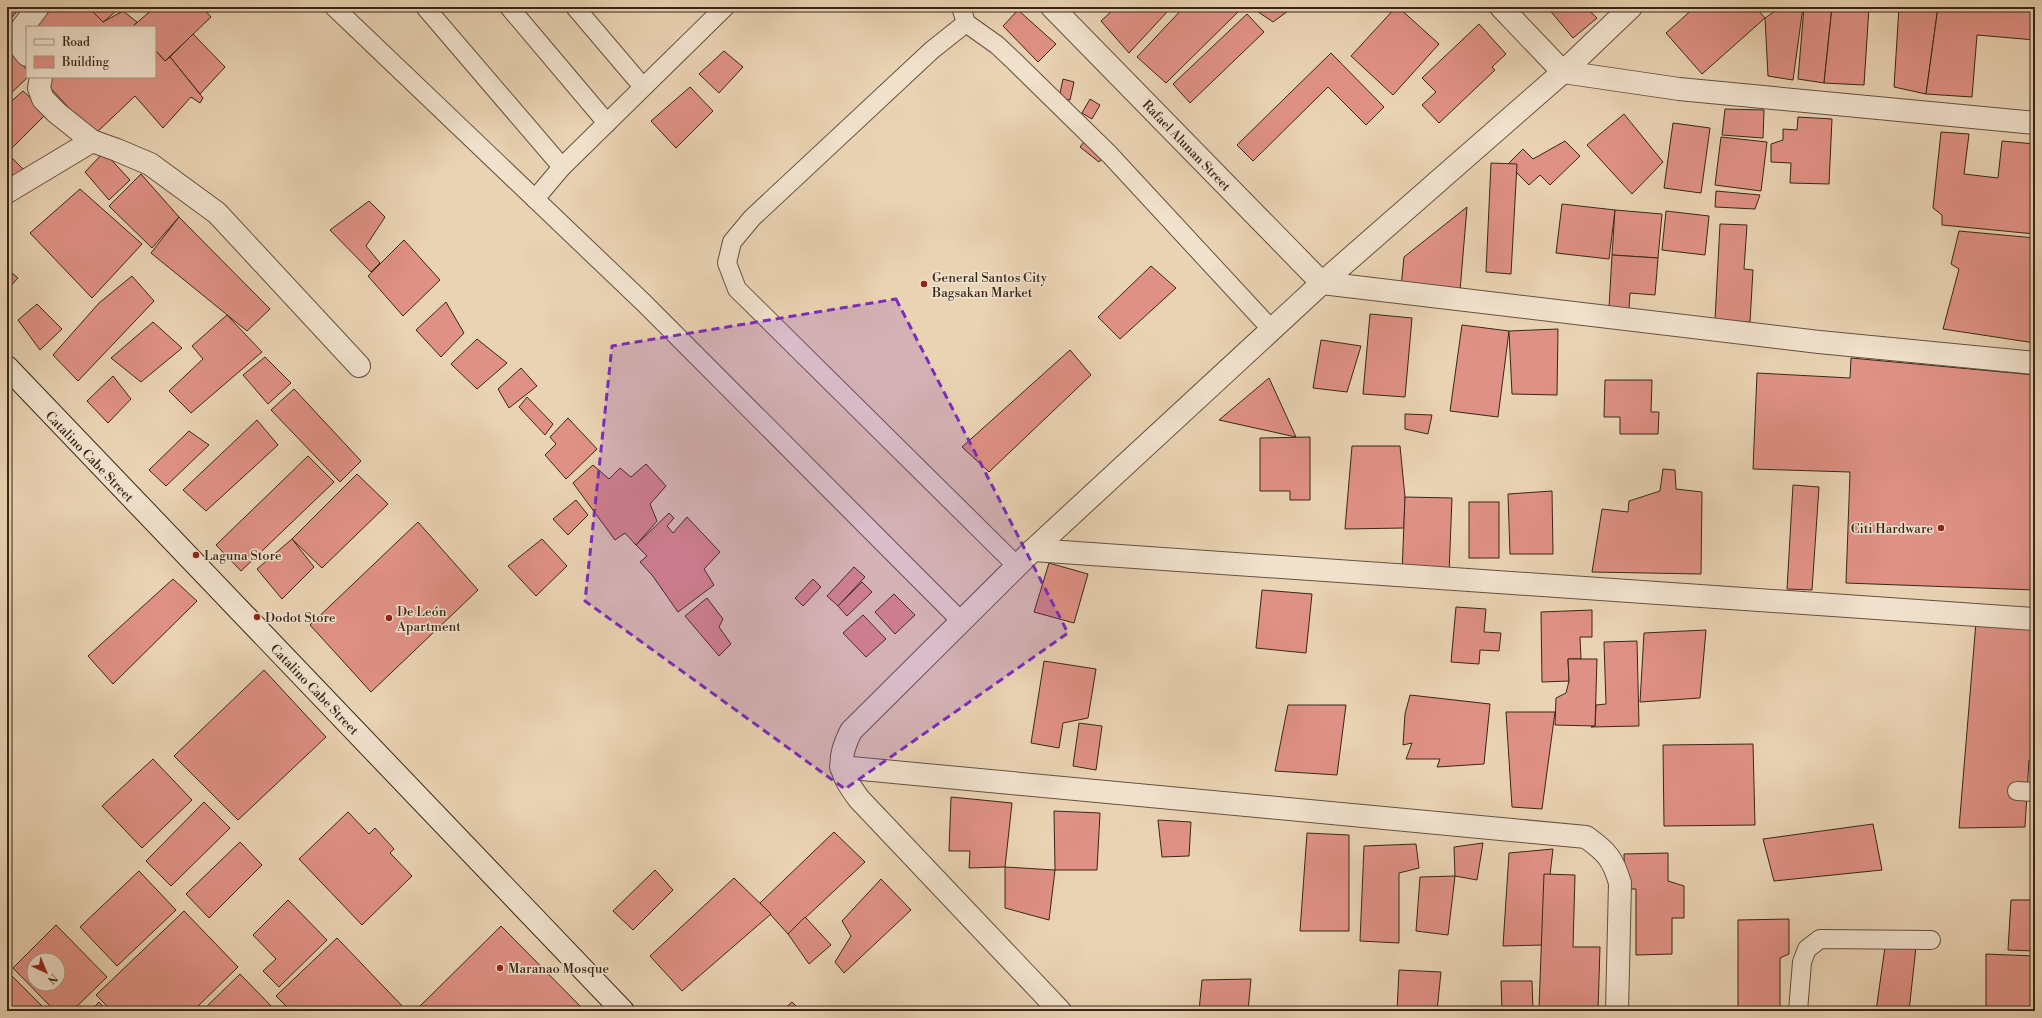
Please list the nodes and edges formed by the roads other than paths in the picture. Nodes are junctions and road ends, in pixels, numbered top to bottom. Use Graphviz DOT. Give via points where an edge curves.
graph roads {
  1 [pos="38,7"];
  2 [pos="425,7"];
  3 [pos="510,7"];
  4 [pos="575,7"];
  5 [pos="1052,7"];
  6 [pos="1501,7"];
  7 [pos="723,8"];
  8 [pos="344,10"];
  9 [pos="1621,10"];
  10 [pos="964,15"];
  11 [pos="26,54"];
  12 [pos="1563,72"];
  13 [pos="41,78"];
  14 [pos="643,87"];
  15 [pos="607,123"];
  16 [pos="2035,123"];
  17 [pos="92,141"];
  18 [pos="562,167"];
  19 [pos="7,192"];
  20 [pos="535,199"];
  21 [pos="1322,283"];
  22 [pos="1272,330"];
  23 [pos="2035,363"];
  24 [pos="359,366"];
  25 [pos="7,367"];
  26 [pos="1033,550"];
  27 [pos="1017,566"];
  28 [pos="2035,619"];
  29 [pos="961,621"];
  30 [pos="841,766"];
  31 [pos="2017,792"];
  32 [pos="2035,792"];
  33 [pos="1931,940"];
  34 [pos="623,1011"];
  35 [pos="1060,1011"];
  36 [pos="1617,1011"];
  37 [pos="1798,1011"];
  1 -- 11 [label="street" via="16,36 18,44"];
  2 -- 18 [label="lane"];
  3 -- 15 [label="lane"];
  4 -- 14 [label="lane"];
  5 -- 21 [label="street, Rafael Alunan Street"];
  6 -- 12 [label="street"];
  7 -- 14 [label="lane"];
  8 -- 20 [label="lane"];
  9 -- 12 [label="street"];
  10 -- 22 [label="lane" via="1110,155"];
  10 -- 27 [label="lane" via="932,50 752,218 732,242 727,263 737,289"];
  12 -- 16 [label="street" via="1679,89"];
  12 -- 21 [label="street"];
  13 -- 17 [label="street" via="39,88 43,98 57,113"];
  14 -- 15 [label="lane"];
  15 -- 18 [label="lane"];
  17 -- 19 [label="street"];
  17 -- 24 [label="street" via="150,164 218,213"];
  18 -- 20 [label="lane"];
  20 -- 29 [label="lane" via="650,308"];
  21 -- 22 [label="street"];
  21 -- 23 [label="street" via="1819,342"];
  22 -- 26 [label="street"];
  25 -- 34 [label="street, Catalino Cabe Street"];
  26 -- 27 [label="street"];
  26 -- 28 [label="street"];
  27 -- 29 [label="street"];
  29 -- 30 [label="street" via="851,731 842,749"];
  30 -- 35 [label="street" via="846,782 875,817"];
  30 -- 36 [label="street" via="1586,837 1605,851 1614,864 1620,884"];
  31 -- 32 [label="lane"];
  33 -- 37 [label="lane" via="1820,939 1807,949 1802,962"];
}
